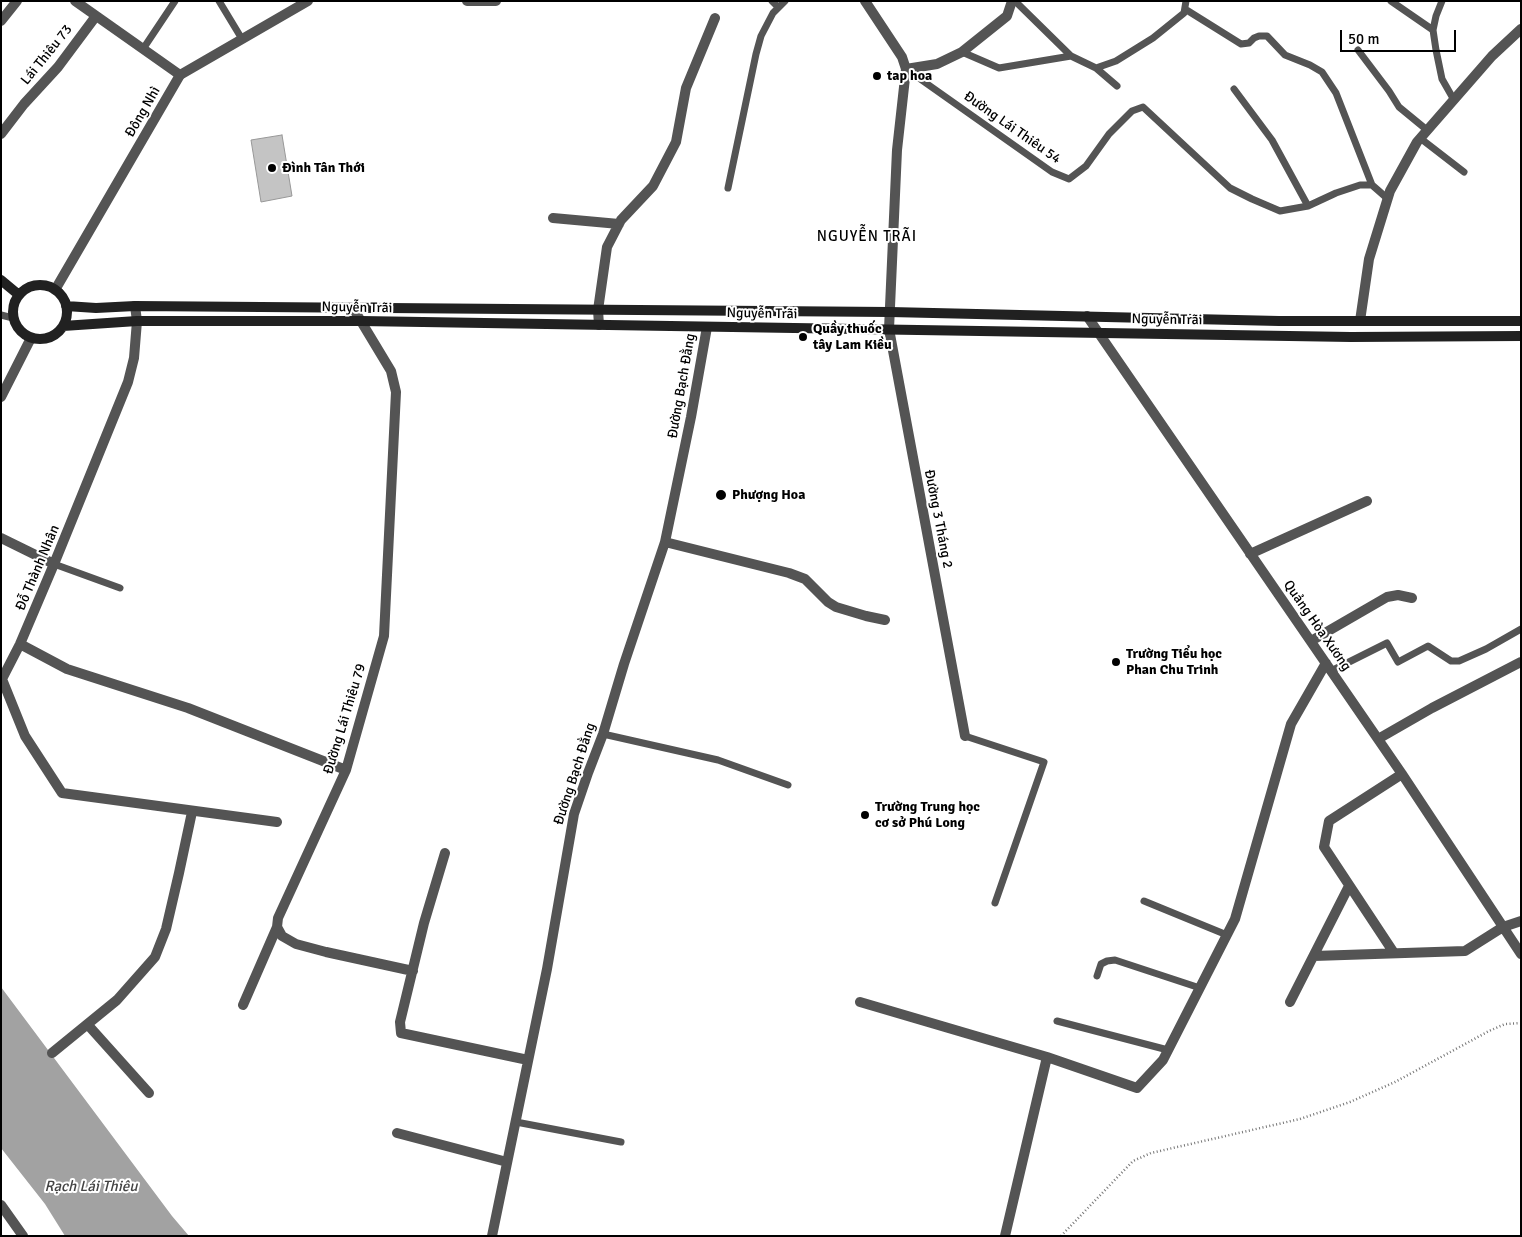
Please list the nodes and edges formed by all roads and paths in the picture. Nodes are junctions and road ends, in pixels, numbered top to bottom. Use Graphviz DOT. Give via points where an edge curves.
graph roads {
  1 [pos="17,1"];
  2 [pos="75,1"];
  3 [pos="176,1"];
  4 [pos="219,1"];
  5 [pos="308,1"];
  6 [pos="467,1"];
  7 [pos="496,1"];
  8 [pos="785,1"];
  9 [pos="865,1"];
  10 [pos="1013,1"];
  11 [pos="1391,1"];
  12 [pos="1442,1"];
  13 [pos="775,4"];
  14 [pos="1185,5"];
  15 [pos="96,16"];
  16 [pos="716,18"];
  17 [pos="1,21"];
  18 [pos="1521,29"];
  19 [pos="1433,30"];
  20 [pos="242,39"];
  21 [pos="143,49"];
  22 [pos="1358,50"];
  23 [pos="962,52"];
  24 [pos="1071,56"];
  25 [pos="1096,68"];
  26 [pos="906,71"];
  27 [pos="180,75"];
  28 [pos="1117,86"];
  29 [pos="1234,89"];
  30 [pos="1454,100"];
  31 [pos="1427,130"];
  32 [pos="1,134"];
  33 [pos="1420,138"];
  34 [pos="1464,172"];
  35 [pos="1372,185"];
  36 [pos="728,188"];
  37 [pos="1388,199"];
  38 [pos="1308,206"];
  39 [pos="553,218"];
  40 [pos="619,224"];
  41 [pos="1,280"];
  42 [pos="55,290"];
  43 [pos="18,295"];
  44 [pos="66,306"];
  45 [pos="135,306"];
  46 [pos="353,308"];
  47 [pos="598,310"];
  48 [pos="890,312"];
  49 [pos="1,315"];
  50 [pos="1087,316"];
  51 [pos="13,318"];
  52 [pos="137,321"];
  53 [pos="360,321"];
  54 [pos="1360,321"];
  55 [pos="1521,321"];
  56 [pos="1462,322"];
  57 [pos="63,326"];
  58 [pos="599,326"];
  59 [pos="707,327"];
  60 [pos="889,329"];
  61 [pos="1098,332"];
  62 [pos="1521,336"];
  63 [pos="1463,337"];
  64 [pos="31,338"];
  65 [pos="1,396"];
  66 [pos="1367,501"];
  67 [pos="1,538"];
  68 [pos="665,542"];
  69 [pos="1250,554"];
  70 [pos="54,564"];
  71 [pos="120,588"];
  72 [pos="1412,598"];
  73 [pos="885,620"];
  74 [pos="1521,629"];
  75 [pos="1311,641"];
  76 [pos="20,644"];
  77 [pos="1521,662"];
  78 [pos="1329,667"];
  79 [pos="2,679"];
  80 [pos="603,734"];
  81 [pos="965,736"];
  82 [pos="1378,739"];
  83 [pos="346,770"];
  84 [pos="1402,774"];
  85 [pos="788,785"];
  86 [pos="192,812"];
  87 [pos="277,822"];
  88 [pos="445,853"];
  89 [pos="1349,886"];
  90 [pos="1144,901"];
  91 [pos="995,903"];
  92 [pos="1521,921"];
  93 [pos="1503,927"];
  94 [pos="277,928"];
  95 [pos="1227,935"];
  96 [pos="1394,953"];
  97 [pos="1521,954"];
  98 [pos="1314,956"];
  99 [pos="413,971"];
  100 [pos="1097,976"];
  101 [pos="1200,988"];
  102 [pos="860,1002"];
  103 [pos="1290,1002"];
  104 [pos="243,1005"];
  105 [pos="1057,1021"];
  106 [pos="1521,1023"];
  107 [pos="88,1025"];
  108 [pos="1168,1050"];
  109 [pos="52,1053"];
  110 [pos="1047,1057"];
  111 [pos="528,1060"];
  112 [pos="149,1093"];
  113 [pos="516,1122"];
  114 [pos="397,1134"];
  115 [pos="621,1142"];
  116 [pos="508,1162"];
  117 [pos="1,1205"];
  118 [pos="23,1236"];
  119 [pos="492,1236"];
  120 [pos="1005,1236"];
  121 [pos="1061,1236"];
  1 -- 17 [label="street"];
  2 -- 15 [label="street"];
  3 -- 21 [label="lane"];
  4 -- 20 [label="lane"];
  5 -- 20 [label="street, Đông Nhì"];
  6 -- 7 [label="street"];
  8 -- 13 [label="lane"];
  9 -- 26 [label="street" via="902,57"];
  10 -- 23 [label="street" via="1007,16"];
  10 -- 24 [label="lane"];
  11 -- 19 [label="lane"];
  12 -- 19 [label="lane"];
  13 -- 36 [label="lane" via="756,54"];
  14 -- 25 [label="lane" via="1184,13 1153,38 1116,61"];
  14 -- 35 [label="lane" via="1241,44 1266,36 1284,55 1322,72 1336,93"];
  15 -- 21 [label="street"];
  15 -- 32 [label="street, Lái Thiêu 73"];
  16 -- 40 [label="street" via="686,88 676,142 654,186"];
  18 -- 30 [label="street" via="1492,56"];
  19 -- 30 [label="lane" via="1442,80"];
  20 -- 27 [label="street, Đông Nhì"];
  21 -- 27 [label="street"];
  22 -- 31 [label="lane" via="1399,107"];
  23 -- 24 [label="lane" via="999,68"];
  23 -- 26 [label="street" via="937,64"];
  24 -- 25 [label="lane"];
  25 -- 28 [label="lane"];
  26 -- 38 [label="lane, Đường Lái Thiêu 54" via="1052,172 1069,179 1086,166 1109,134 1132,112 1143,107 1230,188 1280,211"];
  26 -- 48 [label="street, Đường 3 Tháng 2" via="897,150"];
  27 -- 42 [label="street, Đông Nhì"];
  29 -- 38 [label="lane" via="1272,140"];
  30 -- 31 [label="street"];
  31 -- 33 [label="street"];
  33 -- 34 [label="lane"];
  33 -- 37 [label="street"];
  35 -- 37 [label="lane"];
  35 -- 38 [label="lane, Đường Lái Thiêu 54" via="1336,192"];
  37 -- 54 [label="street" via="1369,259"];
  39 -- 40 [label="street"];
  40 -- 47 [label="street" via="607,247"];
  41 -- 43 [label="main road"];
  42 -- 43 [label="main road" via="48,286 32,286"];
  42 -- 44 [label="main road"];
  43 -- 51 [label="main road"];
  44 -- 45 [label="main road, Nguyễn Trãi"];
  44 -- 57 [label="main road"];
  45 -- 46 [label="main road, Nguyễn Trãi"];
  45 -- 52 [label="street, Đỗ Thành Nhân"];
  46 -- 47 [label="main road, Nguyễn Trãi"];
  46 -- 53 [label="street, Đường Lái Thiêu 79"];
  47 -- 48 [label="main road, Nguyễn Trãi"];
  47 -- 58 [label="street"];
  48 -- 50 [label="main road, Nguyễn Trãi"];
  48 -- 60 [label="street, Đường 3 Tháng 2"];
  49 -- 51 [label="lane"];
  50 -- 54 [label="main road, Nguyễn Trãi"];
  50 -- 61 [label="street, Quảng Hòa Xương"];
  51 -- 64 [label="main road" via="17,327"];
  52 -- 53 [label="main road, Nguyễn Trãi"];
  52 -- 57 [label="main road, Nguyễn Trãi"];
  52 -- 70 [label="street, Đỗ Thành Nhân" via="128,382"];
  53 -- 58 [label="main road, Nguyễn Trãi"];
  53 -- 83 [label="street, Đường Lái Thiêu 79" via="391,371 396,392 395,427 384,636"];
  54 -- 56 [label="main road, Nguyễn Trãi"];
  55 -- 56 [label="main road, Nguyễn Trãi"];
  56 -- 63 [label="main road"];
  57 -- 64 [label="main road" via="49,338"];
  58 -- 59 [label="main road, Nguyễn Trãi"];
  59 -- 60 [label="main road, Nguyễn Trãi"];
  59 -- 68 [label="street, Đường Bạch Đằng"];
  60 -- 61 [label="main road, Nguyễn Trãi"];
  60 -- 81 [label="street, Đường 3 Tháng 2"];
  61 -- 63 [label="main road, Nguyễn Trãi"];
  61 -- 69 [label="street, Quảng Hòa Xương"];
  62 -- 63 [label="main road, Nguyễn Trãi"];
  64 -- 65 [label="street"];
  66 -- 69 [label="street"];
  67 -- 70 [label="street"];
  68 -- 73 [label="street" via="795,575 811,583 831,604"];
  68 -- 80 [label="street, Đường Bạch Đằng"];
  69 -- 75 [label="street, Quảng Hòa Xương"];
  70 -- 71 [label="lane"];
  70 -- 76 [label="street, Đỗ Thành Nhân"];
  72 -- 75 [label="street" via="1398,595 1387,598"];
  74 -- 78 [label="lane" via="1459,661 1451,661 1428,646 1398,662 1387,643"];
  75 -- 78 [label="street, Quảng Hòa Xương"];
  76 -- 79 [label="street, Đỗ Thành Nhân"];
  76 -- 83 [label="street" via="67,669 188,708"];
  77 -- 82 [label="street"];
  78 -- 82 [label="street, Quảng Hòa Xương"];
  78 -- 95 [label="street" via="1292,724 1238,910"];
  79 -- 86 [label="street, Đỗ Thành Nhân" via="25,736 62,793"];
  80 -- 85 [label="lane" via="718,760"];
  80 -- 111 [label="street, Đường Bạch Đằng" via="574,814"];
  81 -- 91 [label="lane, Đường 3 Tháng 2" via="1044,762"];
  82 -- 84 [label="street, Quảng Hòa Xương"];
  83 -- 94 [label="street, Đường Lái Thiêu 79" via="278,918"];
  84 -- 89 [label="street" via="1330,821 1324,847"];
  84 -- 93 [label="street, Quảng Hòa Xương"];
  86 -- 87 [label="street, Đỗ Thành Nhân"];
  86 -- 107 [label="street" via="166,929 155,957 117,1000"];
  88 -- 99 [label="street"];
  89 -- 96 [label="street"];
  89 -- 98 [label="street"];
  90 -- 95 [label="lane"];
  92 -- 93 [label="street"];
  93 -- 96 [label="street" via="1465,951"];
  93 -- 97 [label="street, Quảng Hòa Xương"];
  94 -- 99 [label="street" via="282,936 296,944"];
  94 -- 104 [label="street, Đường Lái Thiêu 79"];
  95 -- 101 [label="street"];
  96 -- 98 [label="street"];
  98 -- 103 [label="street"];
  99 -- 111 [label="street" via="400,1022 401,1033"];
  100 -- 101 [label="lane" via="1101,964 1114,960"];
  101 -- 108 [label="street"];
  102 -- 110 [label="street"];
  105 -- 108 [label="lane"];
  106 -- 121 [label="path" via="1489,1030 1395,1082 1350,1102 1300,1119 1151,1153 1133,1161"];
  107 -- 109 [label="street"];
  107 -- 112 [label="street"];
  108 -- 110 [label="street" via="1137,1088"];
  110 -- 120 [label="street"];
  111 -- 113 [label="street, Đường Bạch Đằng"];
  113 -- 115 [label="lane"];
  113 -- 116 [label="street, Đường Bạch Đằng"];
  114 -- 116 [label="street"];
  116 -- 119 [label="street, Đường Bạch Đằng"];
  117 -- 118 [label="street"];
}
